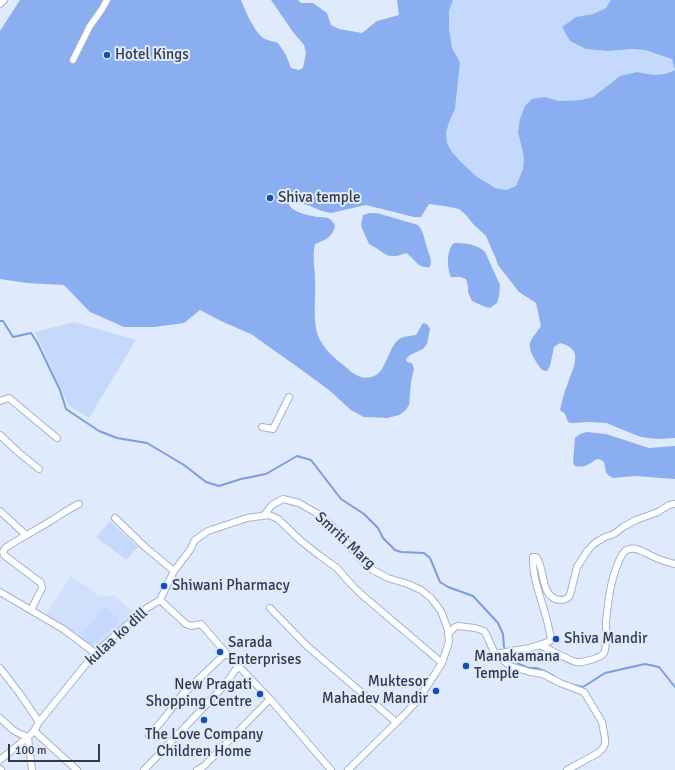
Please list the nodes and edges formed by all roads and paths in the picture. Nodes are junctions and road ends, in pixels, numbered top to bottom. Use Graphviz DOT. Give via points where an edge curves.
graph roads {
  1 [pos="107,0"];
  2 [pos="73,60"];
  3 [pos="289,397"];
  4 [pos="0,401"];
  5 [pos="262,427"];
  6 [pos="0,436"];
  7 [pos="57,438"];
  8 [pos="39,469"];
  9 [pos="79,504"];
  10 [pos="675,504"];
  11 [pos="0,511"];
  12 [pos="264,515"];
  13 [pos="115,518"];
  14 [pos="26,535"];
  15 [pos="675,564"];
  16 [pos="174,571"];
  17 [pos="0,592"];
  18 [pos="160,600"];
  19 [pos="270,608"];
  20 [pos="31,610"];
  21 [pos="448,634"];
  22 [pos="540,645"];
  23 [pos="95,653"];
  24 [pos="226,653"];
  25 [pos="495,654"];
  26 [pos="442,663"];
  27 [pos="239,666"];
  28 [pos="0,668"];
  29 [pos="270,699"];
  30 [pos="0,718"];
  31 [pos="39,722"];
  32 [pos="396,722"];
  33 [pos="34,731"];
  34 [pos="149,736"];
  35 [pos="28,737"];
  36 [pos="0,760"];
  37 [pos="32,770"];
  38 [pos="77,770"];
  39 [pos="144,770"];
  40 [pos="197,770"];
  41 [pos="331,770"];
  42 [pos="348,770"];
  43 [pos="567,770"];
  1 -- 2 [label="street"];
  3 -- 5 [label="street" via="273,429"];
  4 -- 7 [label="street" via="9,398"];
  6 -- 8 [label="street"];
  9 -- 14 [label="street"];
  10 -- 22 [label="street" via="636,520 595,543 577,567 569,597 565,600 553,598 548,593 540,564 536,557 533,557 535,578 551,638"];
  11 -- 14 [label="street"];
  12 -- 16 [label="street" via="208,531 195,540"];
  12 -- 21 [label="street, Smriti Marg" via="272,505 282,499 299,503 318,514 369,568 421,590 431,598 441,611"];
  12 -- 26 [label="street" via="278,519 301,541 337,568 361,594"];
  13 -- 16 [label="street"];
  14 -- 20 [label="street" via="5,548 3,552 41,583 42,588"];
  15 -- 22 [label="street" via="635,548 624,552 612,579 604,654 584,662 574,661"];
  16 -- 18 [label="street"];
  17 -- 20 [label="street"];
  18 -- 23 [label="street, kulaa ko dill" via="147,608"];
  18 -- 24 [label="street, kulaa ko dill" via="186,624 202,624"];
  19 -- 32 [label="street" via="307,646"];
  20 -- 23 [label="street" via="63,629"];
  21 -- 25 [label="street" via="458,626 484,631"];
  21 -- 26 [label="street, Smriti Marg" via="449,642"];
  22 -- 25 [label="street"];
  23 -- 31 [label="street, kulaa ko dill"];
  24 -- 27 [label="street, kulaa ko dill"];
  24 -- 34 [label="street" via="182,695"];
  25 -- 43 [label="street" via="510,666 543,674 584,692 602,722 605,744 601,751"];
  26 -- 32 [label="street, Smriti Marg" via="418,700"];
  27 -- 29 [label="street, kulaa ko dill"];
  27 -- 39 [label="street" via="224,686"];
  28 -- 31 [label="street"];
  29 -- 40 [label="street" via="204,766"];
  29 -- 41 [label="street, kulaa ko dill"];
  30 -- 35 [label="street" via="13,730"];
  31 -- 33 [label="street, kulaa ko dill"];
  32 -- 42 [label="street, Smriti Marg"];
  33 -- 35 [label="street, kulaa ko dill"];
  33 -- 38 [label="street"];
  35 -- 36 [label="street, kulaa ko dill"];
  35 -- 37 [label="street"];
}
